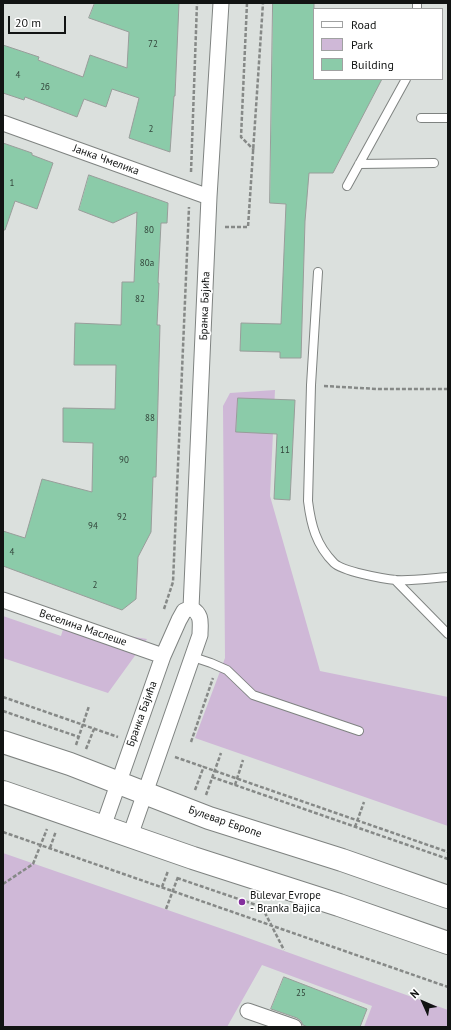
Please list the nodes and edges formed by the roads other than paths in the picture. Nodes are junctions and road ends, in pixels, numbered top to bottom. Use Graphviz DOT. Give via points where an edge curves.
graph roads {
  1 [pos="221,3"];
  2 [pos="405,80"];
  3 [pos="421,118"];
  4 [pos="448,118"];
  5 [pos="3,123"];
  6 [pos="434,163"];
  7 [pos="359,164"];
  8 [pos="347,186"];
  9 [pos="209,196"];
  10 [pos="318,272"];
  11 [pos="448,577"];
  12 [pos="395,580"];
  13 [pos="3,600"];
  14 [pos="191,608"];
  15 [pos="448,634"];
  16 [pos="163,656"];
  17 [pos="193,657"];
  18 [pos="360,731"];
  19 [pos="3,742"];
  20 [pos="118,782"];
  21 [pos="3,792"];
  22 [pos="145,793"];
  23 [pos="103,826"];
  24 [pos="130,836"];
  25 [pos="448,897"];
  26 [pos="448,943"];
  27 [pos="248,1011"];
  28 [pos="294,1027"];
  1 -- 9 [label="street, Бранка Бајића"];
  2 -- 7 [label="lane"];
  3 -- 4 [label="lane"];
  5 -- 9 [label="street, Јанка Чмелика"];
  6 -- 7 [label="lane"];
  7 -- 8 [label="lane"];
  9 -- 14 [label="street, Бранка Бајића"];
  10 -- 12 [label="lane" via="311,385 308,501 310,518 316,540 334,564 353,572"];
  11 -- 12 [label="lane"];
  12 -- 15 [label="lane"];
  13 -- 16 [label="street, Веселина Маслеше"];
  14 -- 16 [label="street, Бранка Бајића" via="184,611"];
  14 -- 17 [label="street" via="200,618 200,635"];
  16 -- 20 [label="street, Бранка Бајића"];
  17 -- 18 [label="lane" via="227,670 253,695"];
  17 -- 22 [label="street"];
  19 -- 20 [label="main road, Булевар Европе"];
  20 -- 22 [label="main road, Булевар Европе"];
  20 -- 23 [label="street, Бранка Бајића"];
  21 -- 23 [label="main road"];
  22 -- 24 [label="street"];
  22 -- 25 [label="main road, Булевар Европе" via="199,814"];
  23 -- 24 [label="main road"];
  24 -- 26 [label="main road"];
  27 -- 28 [label="street"];
}
